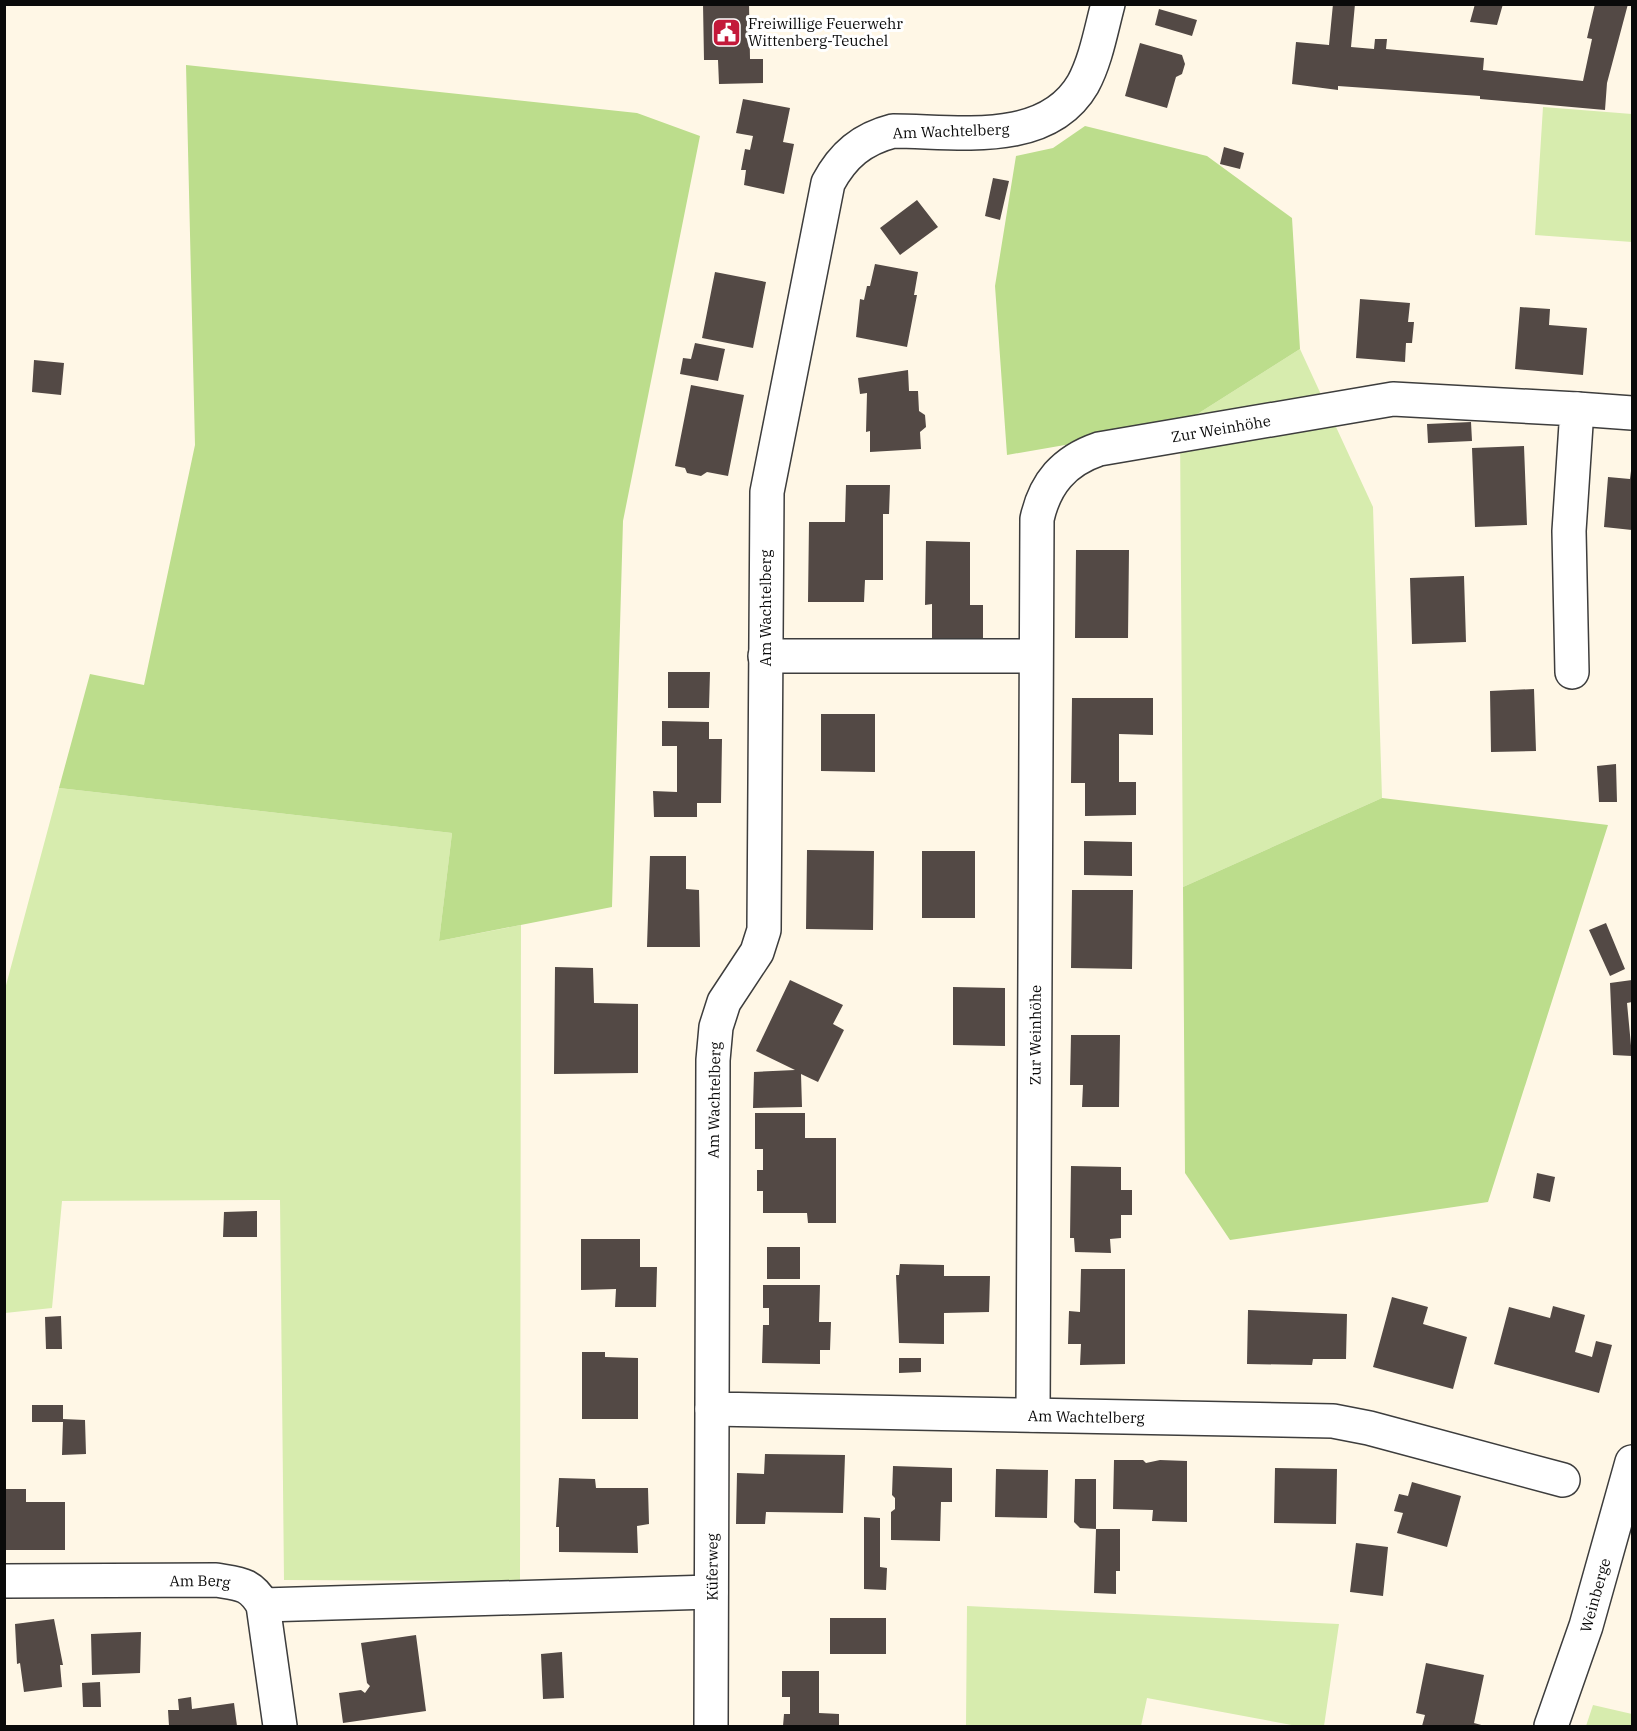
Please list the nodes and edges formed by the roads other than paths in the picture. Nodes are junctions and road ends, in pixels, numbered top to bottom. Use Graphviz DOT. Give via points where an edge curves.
graph roads {
  1 [pos="1108,4"];
  2 [pos="1577,409"];
  3 [pos="1632,413"];
  4 [pos="765,656"];
  5 [pos="1035,656"];
  6 [pos="1572,672"];
  7 [pos="712,1409"];
  8 [pos="1033,1415"];
  9 [pos="1632,1462"];
  10 [pos="1563,1480"];
  11 [pos="4,1581"];
  12 [pos="711,1592"];
  13 [pos="263,1605"];
  14 [pos="280,1726"];
  15 [pos="711,1726"];
  16 [pos="1551,1726"];
  1 -- 4 [label="street, Am Wachtelberg" via="1084,82 1055,115 1010,130 893,131 876,136 847,154 828,183 767,492"];
  2 -- 3 [label="street, Zur Weinhöhe"];
  2 -- 5 [label="street, Zur Weinhöhe" via="1393,399 1110,447 1083,455 1056,476 1040,504"];
  2 -- 6 [label="street" via="1569,531"];
  4 -- 5 [label="street"];
  4 -- 7 [label="street, Am Wachtelberg" via="764,930 757,952 724,1002 716,1027 713,1060"];
  5 -- 8 [label="street, Zur Weinhöhe"];
  7 -- 8 [label="street, Am Wachtelberg"];
  7 -- 12 [label="street, Küferweg"];
  8 -- 10 [label="street, Am Wachtelberg" via="1333,1421"];
  9 -- 16 [label="street, Weinberge" via="1586,1626"];
  11 -- 13 [label="street, Am Berg" via="216,1580 254,1589"];
  12 -- 13 [label="street"];
  12 -- 15 [label="street, Küferweg"];
  13 -- 14 [label="street"];
}
